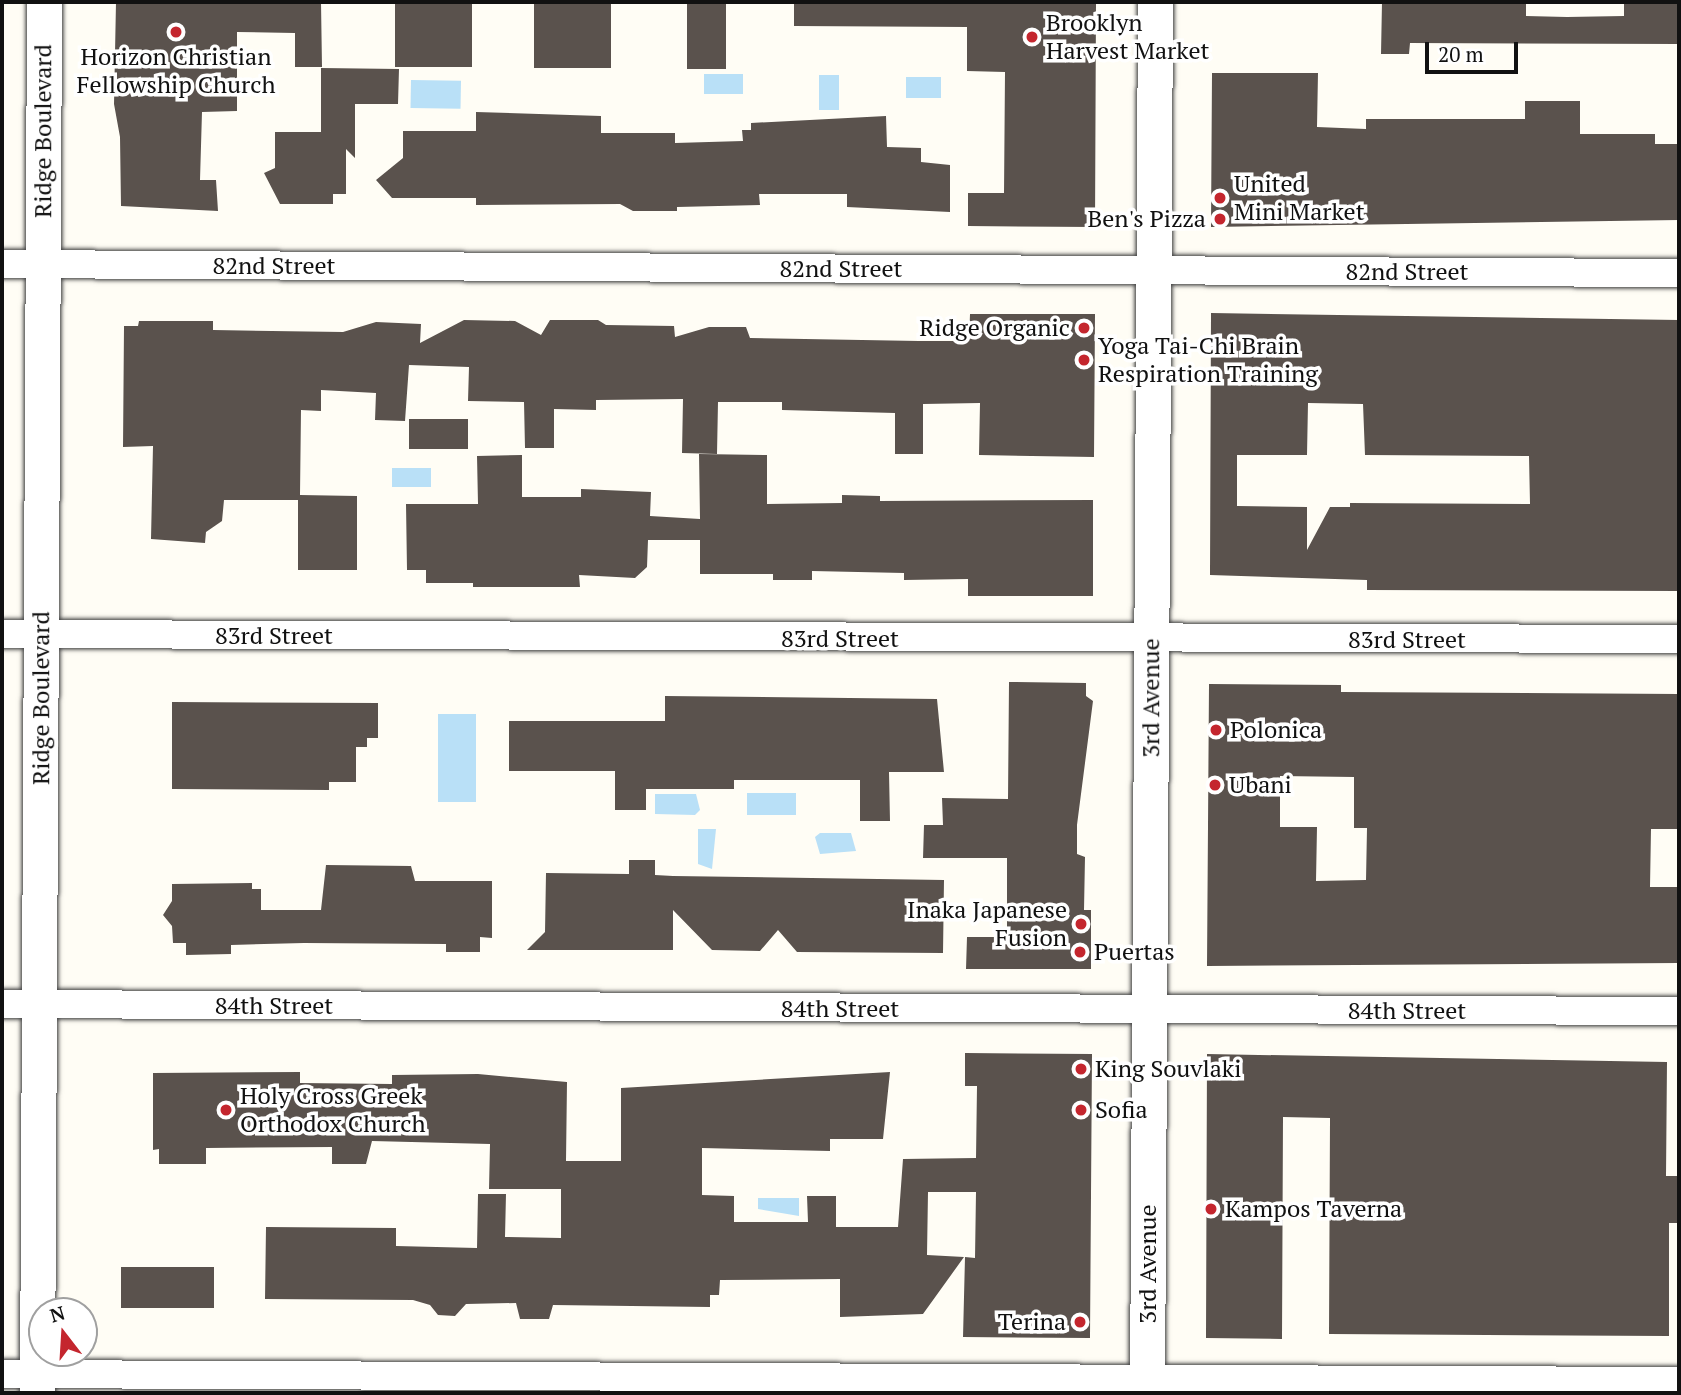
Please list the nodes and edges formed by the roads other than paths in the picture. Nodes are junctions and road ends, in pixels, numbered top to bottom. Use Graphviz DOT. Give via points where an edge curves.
graph roads {
  1 [pos="44,2"];
  2 [pos="1155,2"];
  3 [pos="2,264"];
  4 [pos="42,265"];
  5 [pos="1153,270"];
  6 [pos="1679,273"];
  7 [pos="2,634"];
  8 [pos="41,635"];
  9 [pos="1679,639"];
  10 [pos="1152,641"];
  11 [pos="2,1004"];
  12 [pos="40,1004"];
  13 [pos="1150,1011"];
  14 [pos="1679,1011"];
  15 [pos="2,1374"];
  16 [pos="1679,1381"];
  17 [pos="37,1383"];
  18 [pos="1147,1387"];
  1 -- 4 [label="street, Ridge Boulevard"];
  2 -- 5 [label="street, 3rd Avenue"];
  3 -- 4 [label="street, 82nd Street"];
  4 -- 5 [label="street, 82nd Street"];
  4 -- 8 [label="street, Ridge Boulevard"];
  5 -- 6 [label="street, 82nd Street"];
  5 -- 10 [label="street, 3rd Avenue"];
  7 -- 8 [label="street, 83rd Street"];
  8 -- 10 [label="street, 83rd Street"];
  8 -- 12 [label="street, Ridge Boulevard"];
  9 -- 10 [label="street, 83rd Street"];
  10 -- 13 [label="street, 3rd Avenue"];
  11 -- 12 [label="street, 84th Street"];
  12 -- 13 [label="street, 84th Street"];
  12 -- 17 [label="street, Ridge Boulevard"];
  13 -- 14 [label="street, 84th Street"];
  13 -- 18 [label="street, 3rd Avenue"];
  15 -- 17 [label="street"];
  16 -- 18 [label="street"];
  17 -- 18 [label="street"];
}
